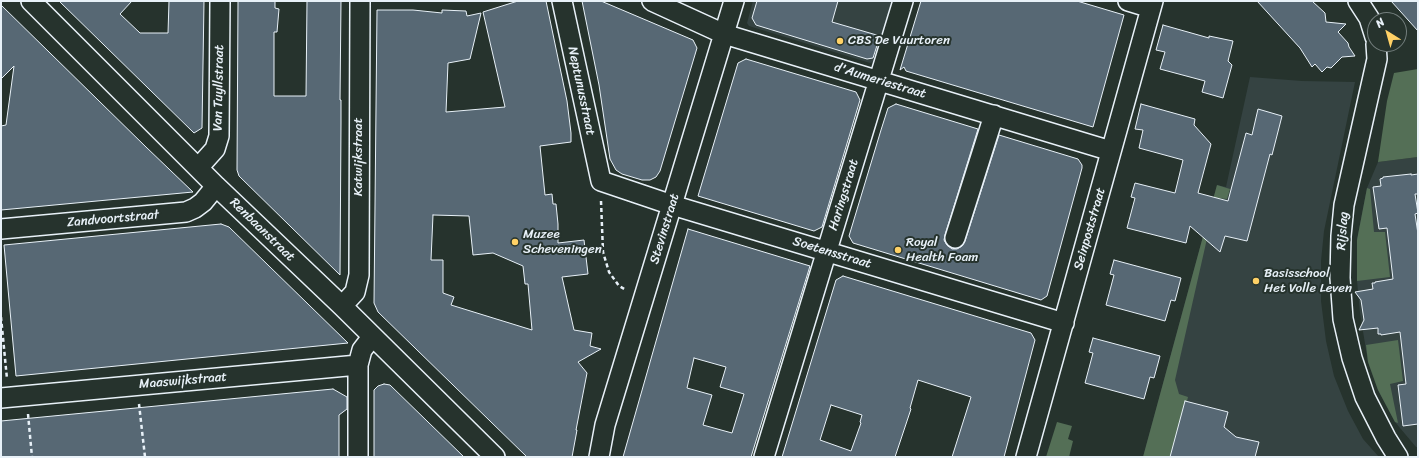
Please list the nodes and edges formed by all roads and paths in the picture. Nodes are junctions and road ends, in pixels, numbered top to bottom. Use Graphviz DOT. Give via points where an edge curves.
graph roads {
  1 [pos="31,1"];
  2 [pos="220,1"];
  3 [pos="360,1"];
  4 [pos="562,1"];
  5 [pos="652,1"];
  6 [pos="734,1"];
  7 [pos="903,1"];
  8 [pos="1128,1"];
  9 [pos="1358,1"];
  10 [pos="1152,5"];
  11 [pos="1367,15"];
  12 [pos="724,34"];
  13 [pos="1376,52"];
  14 [pos="879,80"];
  15 [pos="994,115"];
  16 [pos="1111,151"];
  17 [pos="198,168"];
  18 [pos="601,182"];
  19 [pos="216,186"];
  20 [pos="672,205"];
  21 [pos="1,229"];
  22 [pos="956,238"];
  23 [pos="827,252"];
  24 [pos="643,302"];
  25 [pos="342,306"];
  26 [pos="1,317"];
  27 [pos="1064,323"];
  28 [pos="372,337"];
  29 [pos="358,365"];
  30 [pos="137,385"];
  31 [pos="12,397"];
  32 [pos="32,457"];
  33 [pos="145,457"];
  34 [pos="358,457"];
  35 [pos="495,457"];
  36 [pos="599,457"];
  37 [pos="764,457"];
  38 [pos="1026,457"];
  39 [pos="1398,457"];
  1 -- 17 [label="street, Renbaanstraat"];
  2 -- 17 [label="street, Van Tuyllstraat" via="219,136 215,149"];
  3 -- 25 [label="street, Katwijkstraat" via="359,275 355,292"];
  4 -- 18 [label="street, Neptunusstraat"];
  5 -- 12 [label="street, d'Aumeriestraat"];
  6 -- 12 [label="street, Stevinstraat"];
  7 -- 14 [label="street, Haringstraat"];
  8 -- 10 [label="street"];
  9 -- 11 [label="street"];
  10 -- 16 [label="street, Seinpoststraat"];
  12 -- 14 [label="street, d'Aumeriestraat"];
  12 -- 20 [label="street, Stevinstraat"];
  13 -- 39 [label="street, Rijslag" via="1344,205 1340,278 1343,318 1354,364 1365,397"];
  14 -- 15 [label="street, d'Aumeriestraat"];
  14 -- 23 [label="street, Haringstraat"];
  15 -- 16 [label="street, d'Aumeriestraat"];
  15 -- 22 [label="street"];
  16 -- 27 [label="street, Seinpoststraat"];
  17 -- 19 [label="street, Renbaanstraat"];
  18 -- 20 [label="street, Soetensstraat"];
  18 -- 24 [label="path" via="603,252 609,272 619,286"];
  19 -- 21 [label="street, Zandvoortstraat" via="203,202 186,212"];
  19 -- 25 [label="street, Renbaanstraat"];
  20 -- 23 [label="street, Soetensstraat"];
  20 -- 24 [label="street, Stevinstraat"];
  23 -- 27 [label="street, Soetensstraat"];
  23 -- 37 [label="street, Haringstraat"];
  24 -- 36 [label="street, Stevinstraat" via="606,425"];
  25 -- 28 [label="street, Renbaanstraat"];
  26 -- 31 [label="path"];
  27 -- 38 [label="street, Seinpoststraat"];
  28 -- 29 [label="street" via="362,350"];
  28 -- 35 [label="street, Renbaanstraat"];
  29 -- 30 [label="street, Maaswijkstraat"];
  29 -- 34 [label="street"];
  30 -- 31 [label="street, Maaswijkstraat"];
  30 -- 33 [label="path"];
  31 -- 32 [label="path"];
}
